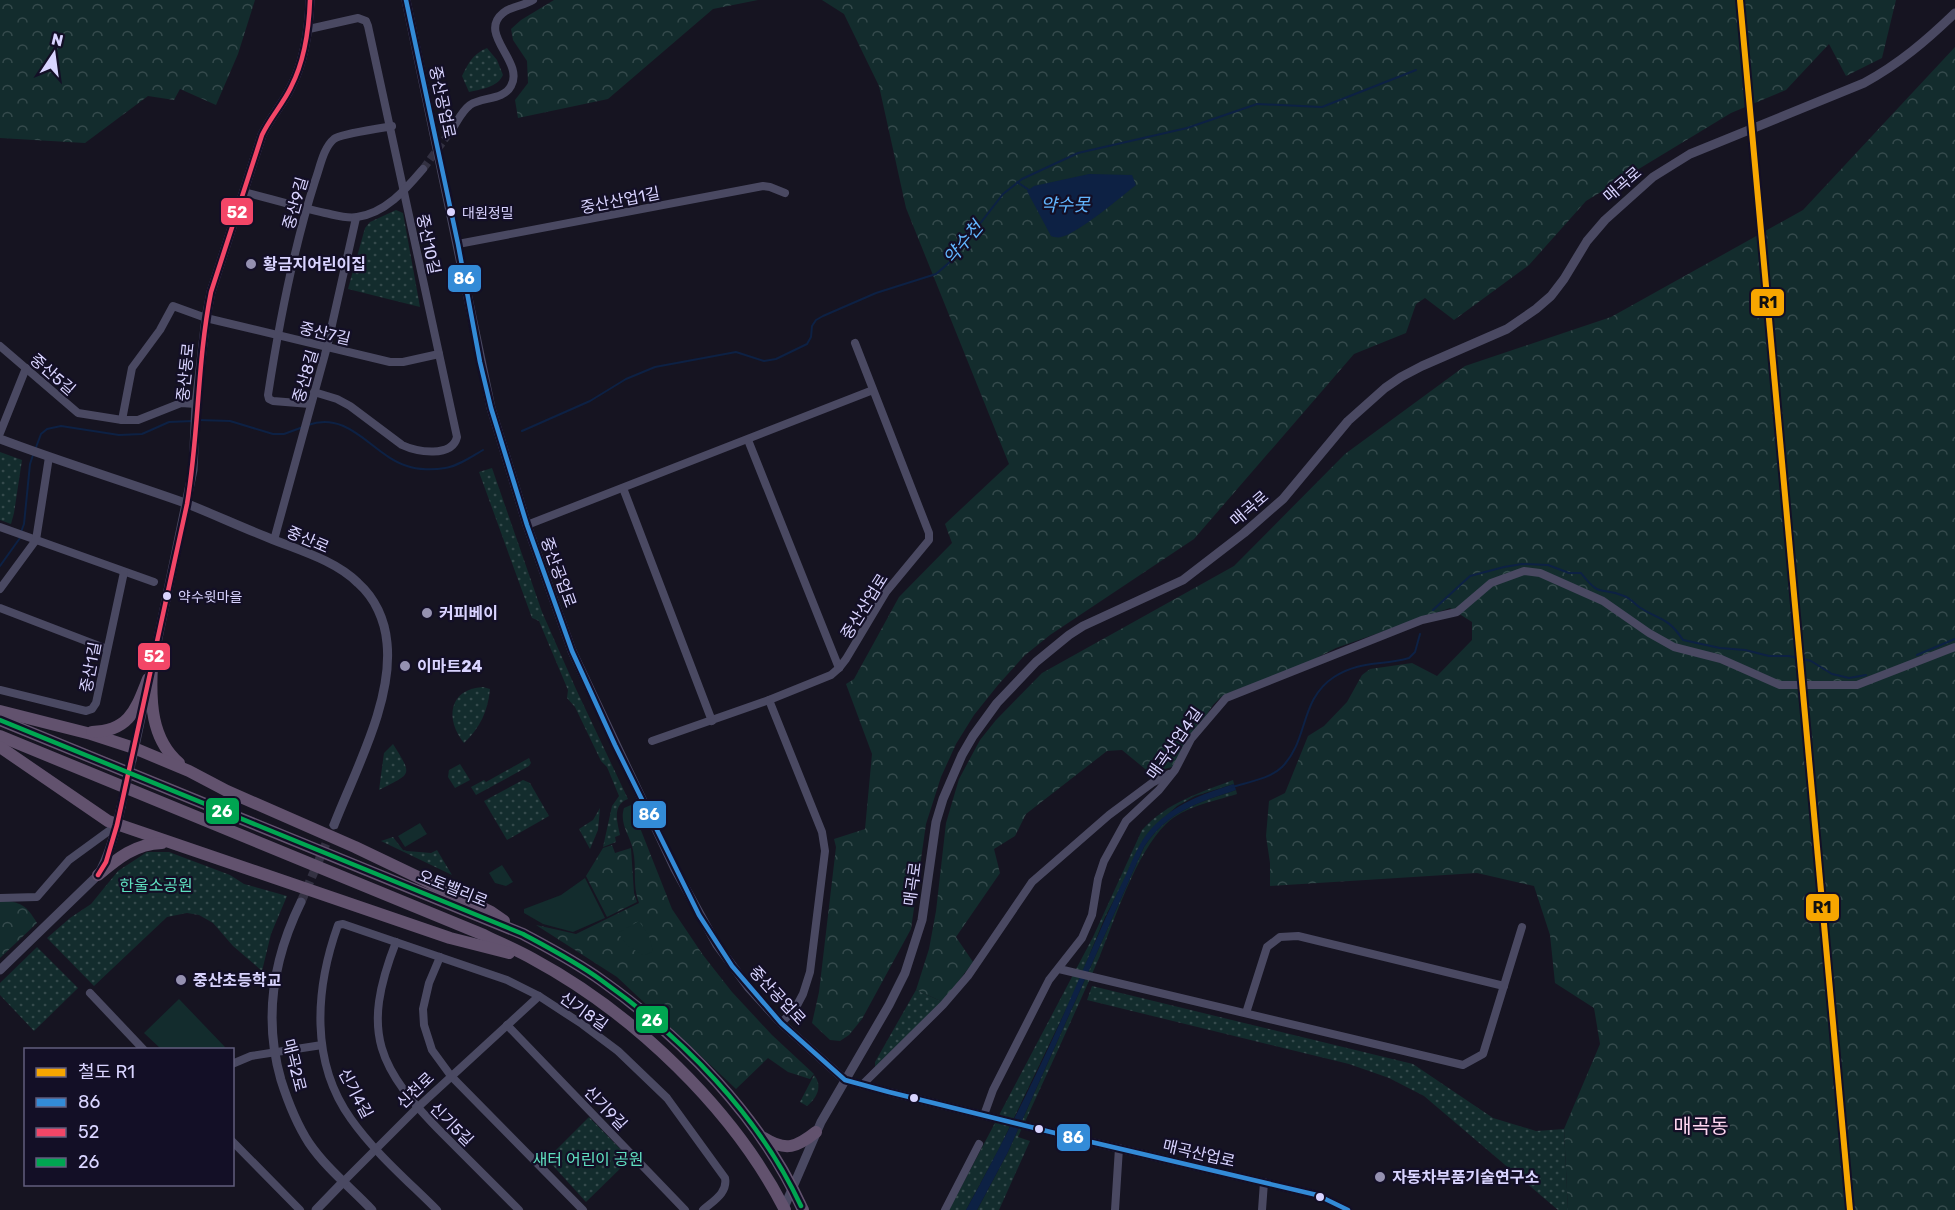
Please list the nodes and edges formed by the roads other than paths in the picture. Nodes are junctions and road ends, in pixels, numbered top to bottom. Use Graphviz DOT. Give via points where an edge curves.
graph roads {
  1 [pos="310,0"];
  2 [pos="406,0"];
  3 [pos="533,0"];
  4 [pos="1955,13"];
  5 [pos="309,29"];
  6 [pos="392,126"];
  7 [pos="453,128"];
  8 [pos="423,169"];
  9 [pos="244,192"];
  10 [pos="404,192"];
  11 [pos="785,194"];
  12 [pos="306,208"];
  13 [pos="356,218"];
  14 [pos="458,244"];
  15 [pos="206,318"];
  16 [pos="277,335"];
  17 [pos="855,344"];
  18 [pos="0,346"];
  19 [pos="327,347"];
  20 [pos="438,354"];
  21 [pos="26,368"];
  22 [pos="873,390"];
  23 [pos="314,392"];
  24 [pos="196,404"];
  25 [pos="310,404"];
  26 [pos="122,420"];
  27 [pos="0,433"];
  28 [pos="0,439"];
  29 [pos="748,440"];
  30 [pos="49,457"];
  31 [pos="623,488"];
  32 [pos="188,504"];
  33 [pos="527,525"];
  34 [pos="0,527"];
  35 [pos="33,539"];
  36 [pos="274,540"];
  37 [pos="124,572"];
  38 [pos="154,582"];
  39 [pos="0,590"];
  40 [pos="0,608"];
  41 [pos="1955,647"];
  42 [pos="107,649"];
  43 [pos="839,668"];
  44 [pos="152,670"];
  45 [pos="0,690"];
  46 [pos="769,700"];
  47 [pos="0,711"];
  48 [pos="0,720"];
  49 [pos="712,721"];
  50 [pos="82,732"];
  51 [pos="0,736"];
  52 [pos="652,741"];
  53 [pos="0,747"];
  54 [pos="133,754"];
  55 [pos="1175,770"];
  56 [pos="189,771"];
  57 [pos="121,807"];
  58 [pos="117,825"];
  59 [pos="334,825"];
  60 [pos="178,845"];
  61 [pos="98,875"];
  62 [pos="0,898"];
  63 [pos="300,902"];
  64 [pos="338,926"];
  65 [pos="1522,927"];
  66 [pos="522,934"];
  67 [pos="396,942"];
  68 [pos="440,957"];
  69 [pos="533,958"];
  70 [pos="0,970"];
  71 [pos="1063,970"];
  72 [pos="1504,986"];
  73 [pos="90,993"];
  74 [pos="539,996"];
  75 [pos="1246,1013"];
  76 [pos="781,1023"];
  77 [pos="507,1025"];
  78 [pos="322,1045"];
  79 [pos="142,1048"];
  80 [pos="274,1053"];
  81 [pos="234,1063"];
  82 [pos="451,1076"];
  83 [pos="846,1080"];
  84 [pos="862,1085"];
  85 [pos="417,1108"];
  86 [pos="984,1115"];
  87 [pos="816,1132"];
  88 [pos="761,1136"];
  89 [pos="234,1143"];
  90 [pos="979,1144"];
  91 [pos="1119,1148"];
  92 [pos="376,1149"];
  93 [pos="344,1181"];
  94 [pos="1264,1182"];
  95 [pos="792,1188"];
  96 [pos="784,1209"];
  97 [pos="300,1210"];
  98 [pos="316,1210"];
  99 [pos="372,1210"];
  100 [pos="437,1210"];
  101 [pos="519,1210"];
  102 [pos="583,1210"];
  103 [pos="685,1210"];
  104 [pos="703,1210"];
  105 [pos="803,1210"];
  106 [pos="945,1210"];
  107 [pos="1115,1210"];
  108 [pos="1262,1210"];
  109 [pos="1348,1210"];
  1 -- 5 [label="street, 중산동로"];
  2 -- 14 [label="street, 중산공업로"];
  3 -- 7 [label="street" via="504,12 497,22 497,38 513,71 511,87 503,94 471,104"];
  4 -- 83 [label="street, 매곡로" via="1930,38 1886,71 1690,154 1653,177 1605,220 1551,296 1521,321 1393,382 1348,421 1283,499 1206,563 1173,585 1083,626 1036,662 985,719 952,776 936,822 924,910 911,957"];
  5 -- 6 [label="street, 중산10길" via="358,18 366,21"];
  5 -- 9 [label="street, 중산동로" via="291,88 270,119"];
  6 -- 10 [label="street, 중산10길"];
  6 -- 12 [label="street, 중산9길" via="334,138"];
  8 -- 10 [label="street"];
  9 -- 12 [label="street"];
  9 -- 15 [label="street, 중산동로"];
  10 -- 13 [label="street"];
  10 -- 20 [label="street, 중산10길"];
  11 -- 14 [label="street, 중산산업1길" via="763,186"];
  12 -- 13 [label="street"];
  12 -- 16 [label="street, 중산9길"];
  13 -- 19 [label="street, 중산8길"];
  14 -- 33 [label="street, 중산공업로" via="491,408"];
  15 -- 16 [label="street, 중산7길"];
  15 -- 24 [label="street, 중산동로"];
  15 -- 26 [label="street, 중산7길" via="173,306 132,368"];
  16 -- 19 [label="street, 중산7길"];
  16 -- 25 [label="street, 중산9길" via="269,399"];
  17 -- 22 [label="street, 중산산업로"];
  18 -- 21 [label="street, 중산5길"];
  19 -- 20 [label="street, 중산7길" via="390,362"];
  19 -- 23 [label="street, 중산8길"];
  20 -- 23 [label="street, 중산10길" via="457,437 452,446 438,451 402,446 344,402"];
  21 -- 26 [label="street, 중산5길" via="78,413"];
  21 -- 27 [label="street"];
  22 -- 29 [label="street"];
  22 -- 43 [label="street, 중산산업로" via="929,540 890,586"];
  23 -- 25 [label="street, 중산8길"];
  24 -- 26 [label="street, 중산5길" via="181,404 138,420"];
  24 -- 32 [label="street, 중산동로"];
  25 -- 36 [label="street, 중산8길"];
  28 -- 30 [label="street, 중산로"];
  29 -- 31 [label="street"];
  29 -- 43 [label="street"];
  30 -- 32 [label="street, 중산로"];
  30 -- 35 [label="street"];
  31 -- 33 [label="street"];
  31 -- 49 [label="street"];
  32 -- 36 [label="street, 중산로"];
  32 -- 44 [label="street, 중산동로"];
  33 -- 76 [label="street, 중산공업로" via="572,651 675,869 717,945"];
  34 -- 35 [label="street"];
  35 -- 37 [label="street"];
  35 -- 39 [label="street"];
  36 -- 59 [label="street, 중산로" via="357,581 370,596 384,625 388,660 383,694"];
  37 -- 38 [label="street"];
  37 -- 42 [label="street, 중산1길"];
  40 -- 42 [label="street"];
  41 -- 55 [label="street, 매곡산업4길" via="1857,685 1780,685 1721,659 1674,647 1603,601 1540,573 1524,571 1491,583 1456,612 1422,620 1226,698 1191,739"];
  42 -- 45 [label="street, 중산1길" via="92,709 86,711"];
  43 -- 46 [label="street, 중산산업로" via="831,675"];
  44 -- 50 [label="highway" via="136,707 122,725"];
  44 -- 54 [label="street, 중산동로"];
  44 -- 56 [label="highway" via="152,707 161,742"];
  46 -- 49 [label="street, 중산산업로"];
  46 -- 76 [label="street" via="822,832 825,851 810,972 799,1001"];
  47 -- 50 [label="highway"];
  48 -- 66 [label="highway, 오토밸리로"];
  49 -- 52 [label="street, 중산산업로"];
  50 -- 54 [label="highway"];
  51 -- 69 [label="highway, 오토밸리로"];
  53 -- 58 [label="highway"];
  54 -- 56 [label="highway"];
  55 -- 71 [label="street, 매곡산업4길" via="1126,821 1104,861 1092,915"];
  55 -- 84 [label="street" via="1109,815 1032,882 968,976"];
  56 -- 66 [label="highway" via="491,912"];
  57 -- 58 [label="street"];
  58 -- 60 [label="highway"];
  58 -- 61 [label="street"];
  58 -- 62 [label="street" via="69,860 37,897"];
  60 -- 61 [label="highway" via="146,844 121,856"];
  60 -- 69 [label="highway" via="450,938"];
  61 -- 70 [label="street"];
  63 -- 80 [label="street, 매곡2로" via="285,935 275,975 271,1025"];
  64 -- 67 [label="street, 신기8길" via="343,924"];
  64 -- 78 [label="street, 신기4길" via="322,979"];
  65 -- 72 [label="street"];
  66 -- 88 [label="highway, 오토밸리로" via="601,980 652,1020 706,1071"];
  67 -- 68 [label="street, 신기8길"];
  67 -- 85 [label="street, 신기5길" via="381,985 379,1034 388,1068"];
  68 -- 74 [label="street, 신기8길" via="507,980"];
  68 -- 82 [label="street" via="425,997 424,1025 432,1050"];
  69 -- 96 [label="highway, 오토밸리로" via="598,999 683,1073 750,1153"];
  71 -- 75 [label="street"];
  71 -- 86 [label="street, 매곡산업4길" via="1049,980"];
  72 -- 75 [label="street" via="1298,936 1280,937 1268,947"];
  72 -- 75 [label="street" via="1483,1054 1463,1065"];
  73 -- 79 [label="street"];
  74 -- 77 [label="street, 신천로"];
  74 -- 104 [label="street, 신기8길" via="618,1051 667,1098 725,1178 723,1192"];
  76 -- 83 [label="street, 중산공업로"];
  77 -- 82 [label="street, 신천로"];
  77 -- 103 [label="street, 신기9길"];
  78 -- 80 [label="street"];
  78 -- 92 [label="street, 신기4길" via="339,1098"];
  80 -- 81 [label="street"];
  80 -- 93 [label="street, 매곡2로" via="296,1120 324,1162"];
  82 -- 85 [label="street, 신천로"];
  82 -- 102 [label="street"];
  83 -- 84 [label="street"];
  83 -- 87 [label="street, 매곡로"];
  84 -- 86 [label="street"];
  85 -- 92 [label="street, 신천로"];
  85 -- 101 [label="street, 신기5길"];
  86 -- 91 [label="street, 매곡산업로"];
  87 -- 88 [label="highway" via="805,1141 783,1147"];
  87 -- 95 [label="street, 매곡로"];
  88 -- 95 [label="highway, 오토밸리로"];
  89 -- 97 [label="street"];
  90 -- 106 [label="street"];
  91 -- 94 [label="street, 매곡산업로"];
  91 -- 107 [label="street"];
  92 -- 93 [label="street, 신천로"];
  92 -- 100 [label="street, 신기4길"];
  93 -- 98 [label="street, 신천로"];
  93 -- 99 [label="street, 매곡2로"];
  94 -- 108 [label="street"];
  94 -- 109 [label="street, 매곡산업로" via="1317,1195"];
  95 -- 96 [label="street, 매곡로"];
  95 -- 105 [label="highway, 오토밸리로"];
}
